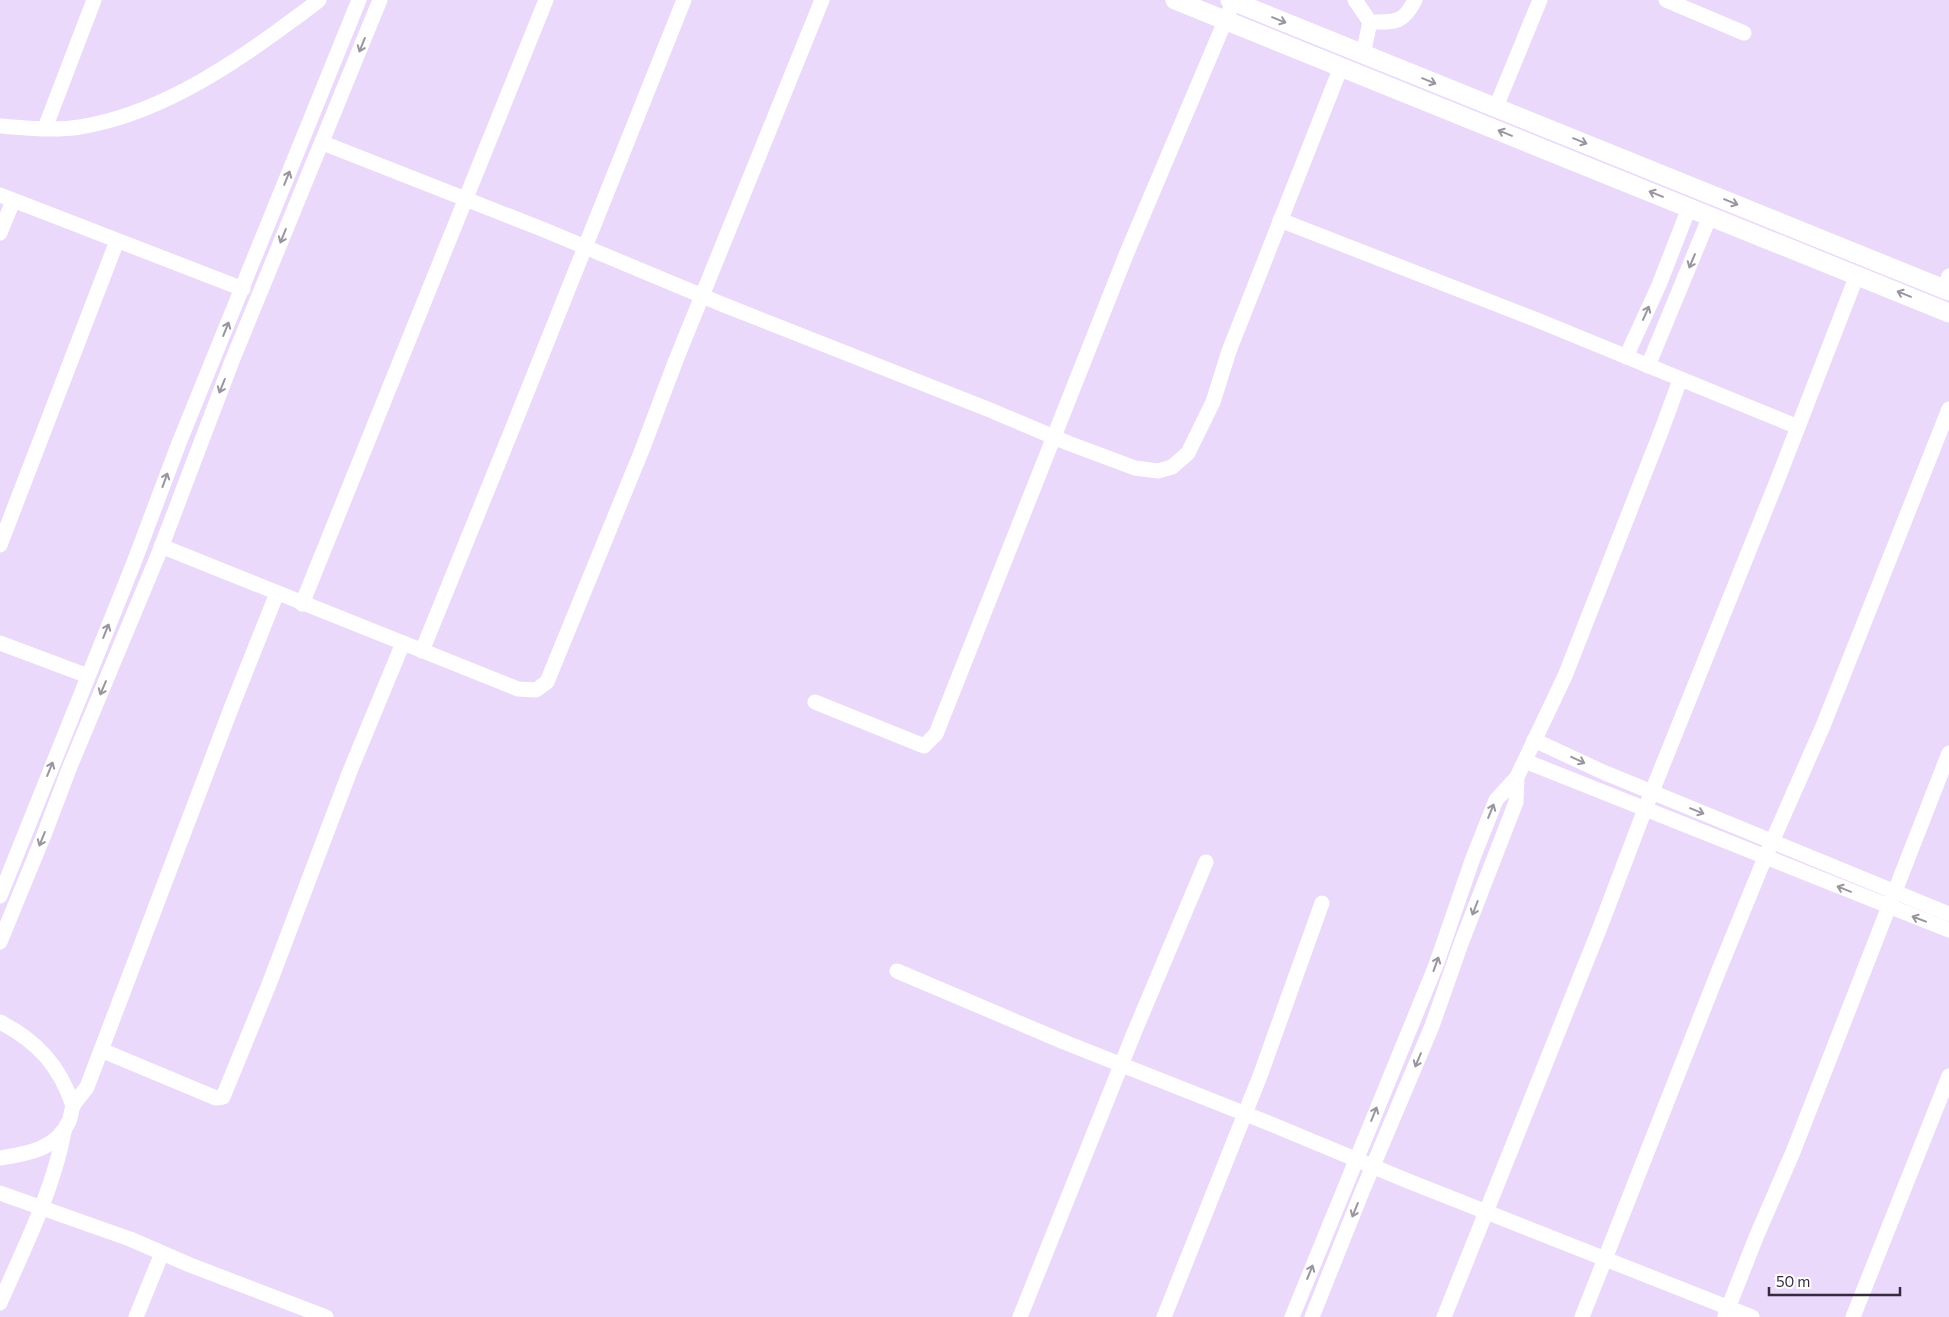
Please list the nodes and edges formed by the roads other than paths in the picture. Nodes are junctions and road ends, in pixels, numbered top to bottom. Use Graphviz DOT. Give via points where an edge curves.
graph roads {
  1 [pos="94,0"];
  2 [pos="318,0"];
  3 [pos="359,0"];
  4 [pos="380,0"];
  5 [pos="546,0"];
  6 [pos="684,0"];
  7 [pos="822,0"];
  8 [pos="1175,0"];
  9 [pos="1232,0"];
  10 [pos="1355,0"];
  11 [pos="1416,0"];
  12 [pos="1540,0"];
  13 [pos="1666,0"];
  14 [pos="1226,20"];
  15 [pos="1370,22"];
  16 [pos="1744,33"];
  17 [pos="1363,54"];
  18 [pos="1341,67"];
  19 [pos="1496,107"];
  20 [pos="0,126"];
  21 [pos="45,128"];
  22 [pos="322,143"];
  23 [pos="6,198"];
  24 [pos="465,198"];
  25 [pos="1689,208"];
  26 [pos="1710,216"];
  27 [pos="1280,220"];
  28 [pos="0,233"];
  29 [pos="117,241"];
  30 [pos="585,246"];
  31 [pos="1857,275"];
  32 [pos="1947,285"];
  33 [pos="243,289"];
  34 [pos="703,296"];
  35 [pos="1949,312"];
  36 [pos="1626,357"];
  37 [pos="1648,366"];
  38 [pos="1680,380"];
  39 [pos="1949,409"];
  40 [pos="1798,427"];
  41 [pos="1054,437"];
  42 [pos="0,545"];
  43 [pos="161,546"];
  44 [pos="277,593"];
  45 [pos="302,604"];
  46 [pos="0,643"];
  47 [pos="403,643"];
  48 [pos="422,650"];
  49 [pos="88,676"];
  50 [pos="815,702"];
  51 [pos="1534,740"];
  52 [pos="1949,752"];
  53 [pos="1525,760"];
  54 [pos="1517,777"];
  55 [pos="1652,792"];
  56 [pos="1645,809"];
  57 [pos="1772,842"];
  58 [pos="1766,858"];
  59 [pos="1206,862"];
  60 [pos="1895,892"];
  61 [pos="0,896"];
  62 [pos="1322,903"];
  63 [pos="1889,907"];
  64 [pos="1949,914"];
  65 [pos="1949,930"];
  66 [pos="0,942"];
  67 [pos="897,971"];
  68 [pos="1,1021"];
  69 [pos="101,1050"];
  70 [pos="1121,1065"];
  71 [pos="1949,1076"];
  72 [pos="73,1106"];
  73 [pos="1245,1114"];
  74 [pos="64,1132"];
  75 [pos="0,1158"];
  76 [pos="1355,1159"];
  77 [pos="1373,1167"];
  78 [pos="0,1193"];
  79 [pos="40,1208"];
  80 [pos="1487,1213"];
  81 [pos="162,1253"];
  82 [pos="1604,1259"];
  83 [pos="0,1303"];
  84 [pos="1726,1312"];
  85 [pos="136,1317"];
  86 [pos="326,1317"];
  87 [pos="1020,1317"];
  88 [pos="1164,1317"];
  89 [pos="1292,1317"];
  90 [pos="1312,1317"];
  91 [pos="1444,1317"];
  92 [pos="1582,1317"];
  93 [pos="1752,1317"];
  94 [pos="1853,1317"];
  1 -- 21 [label="street"];
  2 -- 21 [label="street" via="244,56 184,91 126,115 79,127"];
  33 -- 3 [label="street, one-way"];
  4 -- 22 [label="street, one-way"];
  5 -- 24 [label="street"];
  6 -- 30 [label="street"];
  7 -- 34 [label="street"];
  8 -- 14 [label="street"];
  9 -- 14 [label="street"];
  9 -- 17 [label="street, one-way"];
  10 -- 15 [label="street"];
  11 -- 15 [label="street" via="1408,14 1392,22"];
  12 -- 19 [label="street"];
  13 -- 16 [label="street"];
  14 -- 18 [label="street"];
  14 -- 41 [label="street" via="1126,255"];
  15 -- 17 [label="street"];
  17 -- 19 [label="street, one-way"];
  25 -- 18 [label="street, one-way"];
  18 -- 27 [label="street"];
  19 -- 32 [label="street, one-way"];
  20 -- 21 [label="street"];
  22 -- 24 [label="street"];
  22 -- 43 [label="street, one-way" via="228,370"];
  23 -- 28 [label="street"];
  23 -- 29 [label="street"];
  24 -- 30 [label="street"];
  24 -- 45 [label="street"];
  25 -- 26 [label="street"];
  36 -- 25 [label="street, one-way"];
  26 -- 31 [label="street"];
  26 -- 37 [label="street, one-way"];
  27 -- 36 [label="street"];
  27 -- 41 [label="street" via="1212,402 1188,453 1172,467 1158,471 1135,468"];
  29 -- 33 [label="street"];
  29 -- 42 [label="street"];
  30 -- 34 [label="street"];
  30 -- 48 [label="street"];
  35 -- 31 [label="street, one-way"];
  31 -- 40 [label="street"];
  49 -- 33 [label="street, one-way"];
  34 -- 41 [label="street"];
  34 -- 48 [label="street" via="547,682 536,690 518,689"];
  36 -- 37 [label="street"];
  37 -- 38 [label="street"];
  38 -- 40 [label="street"];
  38 -- 51 [label="street" via="1569,667"];
  39 -- 57 [label="street" via="1823,726"];
  40 -- 55 [label="street"];
  41 -- 50 [label="street" via="936,734 924,746"];
  43 -- 44 [label="street"];
  43 -- 66 [label="street, one-way"];
  44 -- 45 [label="street"];
  44 -- 69 [label="street"];
  45 -- 47 [label="street"];
  46 -- 49 [label="street"];
  47 -- 48 [label="street"];
  47 -- 69 [label="street" via="356,754 223,1097 216,1098"];
  61 -- 49 [label="street, one-way"];
  51 -- 53 [label="street"];
  51 -- 55 [label="street, one-way"];
  52 -- 60 [label="street"];
  53 -- 54 [label="street"];
  53 -- 56 [label="street"];
  76 -- 54 [label="street, one-way" via="1436,965 1472,858 1496,800"];
  54 -- 77 [label="street, one-way" via="1516,802 1432,1026"];
  55 -- 56 [label="street"];
  55 -- 57 [label="street, one-way"];
  56 -- 58 [label="street"];
  56 -- 80 [label="street"];
  57 -- 58 [label="street"];
  57 -- 60 [label="street"];
  63 -- 58 [label="street, one-way"];
  58 -- 82 [label="street"];
  59 -- 70 [label="street"];
  60 -- 63 [label="street"];
  60 -- 64 [label="street"];
  62 -- 73 [label="street"];
  65 -- 63 [label="street, one-way"];
  63 -- 84 [label="street"];
  67 -- 70 [label="street"];
  68 -- 72 [label="street" via="39,1048 51,1062 66,1086"];
  69 -- 72 [label="street" via="87,1087"];
  70 -- 73 [label="street"];
  70 -- 87 [label="street"];
  71 -- 94 [label="street"];
  72 -- 74 [label="street"];
  73 -- 76 [label="street"];
  73 -- 88 [label="street"];
  74 -- 75 [label="street" via="51,1144 26,1154"];
  74 -- 79 [label="street"];
  76 -- 77 [label="street"];
  89 -- 76 [label="street, one-way"];
  77 -- 80 [label="street"];
  77 -- 90 [label="street, one-way"];
  78 -- 79 [label="street"];
  79 -- 81 [label="street"];
  79 -- 83 [label="street"];
  80 -- 82 [label="street"];
  80 -- 91 [label="street"];
  81 -- 85 [label="street"];
  81 -- 86 [label="street"];
  82 -- 84 [label="street"];
  82 -- 92 [label="street"];
  84 -- 93 [label="street"];
}
